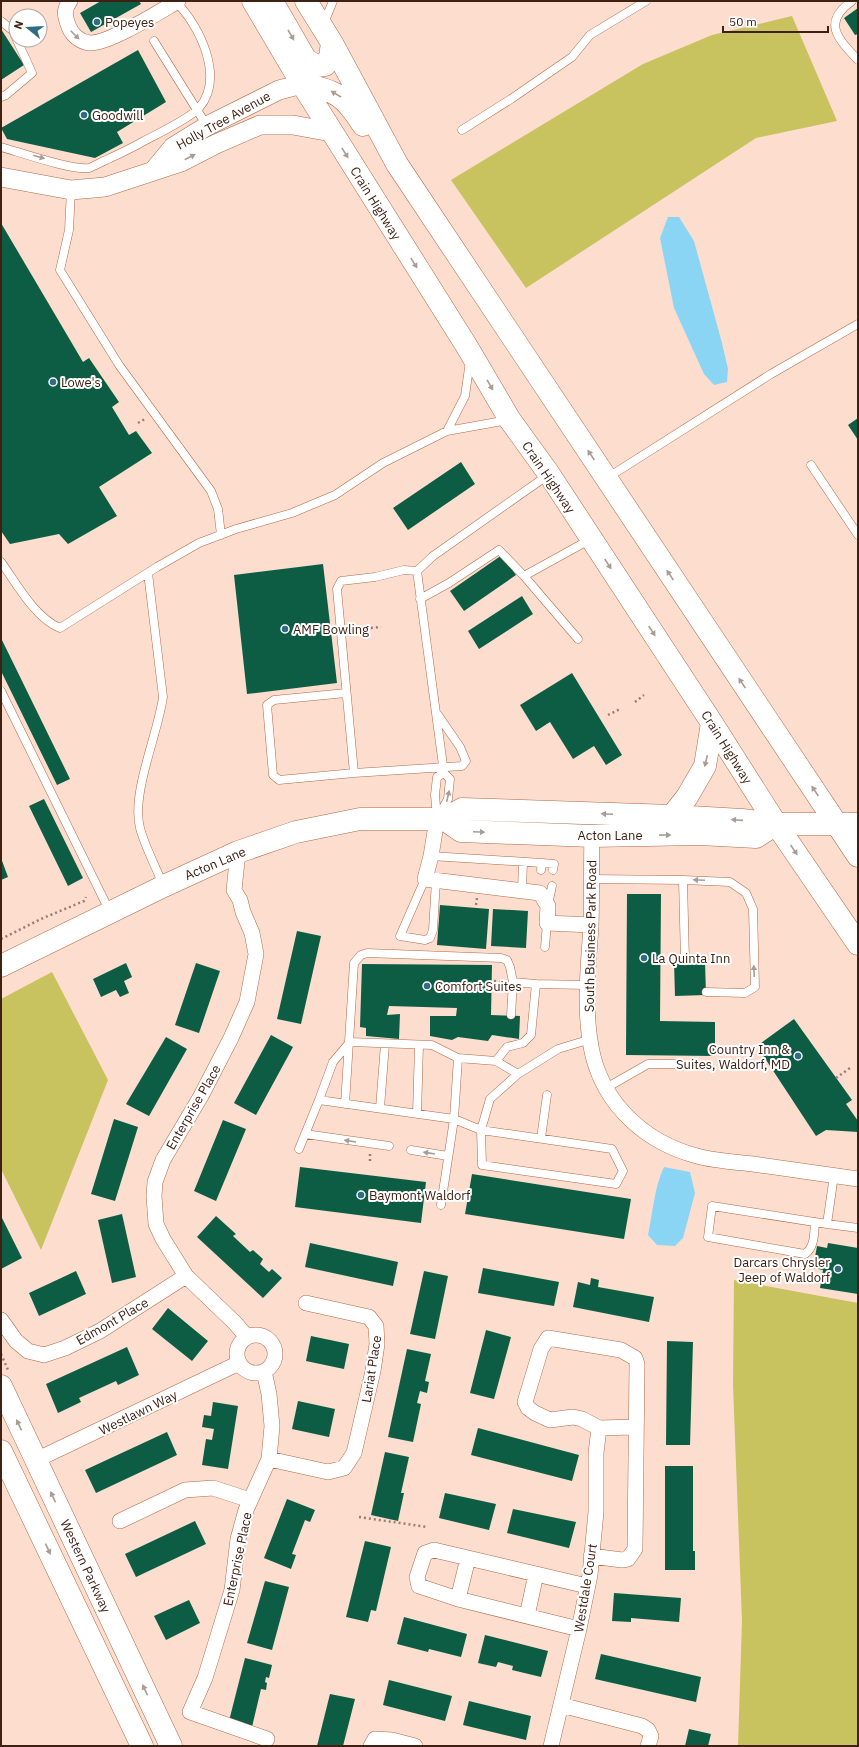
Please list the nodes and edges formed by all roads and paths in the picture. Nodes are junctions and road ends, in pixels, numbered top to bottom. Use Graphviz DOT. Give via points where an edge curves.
graph roads {
  1 [pos="70,1"];
  2 [pos="176,1"];
  3 [pos="253,1"];
  4 [pos="272,1"];
  5 [pos="306,1"];
  6 [pos="333,1"];
  7 [pos="646,1"];
  8 [pos="852,1"];
  9 [pos="327,35"];
  10 [pos="154,41"];
  11 [pos="21,48"];
  12 [pos="858,60"];
  13 [pos="302,84"];
  14 [pos="1,97"];
  15 [pos="197,110"];
  16 [pos="207,126"];
  17 [pos="462,130"];
  18 [pos="331,132"];
  19 [pos="1,147"];
  20 [pos="154,170"];
  21 [pos="1,177"];
  22 [pos="70,190"];
  23 [pos="491,304"];
  24 [pos="858,324"];
  25 [pos="471,354"];
  26 [pos="145,419"];
  27 [pos="510,420"];
  28 [pos="138,423"];
  29 [pos="447,431"];
  30 [pos="811,465"];
  31 [pos="549,474"];
  32 [pos="606,478"];
  33 [pos="858,534"];
  34 [pos="221,535"];
  35 [pos="591,539"];
  36 [pos="1,562"];
  37 [pos="417,571"];
  38 [pos="148,573"];
  39 [pos="524,576"];
  40 [pos="420,599"];
  41 [pos="381,627"];
  42 [pos="349,630"];
  43 [pos="578,640"];
  44 [pos="1,691"];
  45 [pos="346,693"];
  46 [pos="644,695"];
  47 [pos="635,702"];
  48 [pos="620,709"];
  49 [pos="437,712"];
  50 [pos="608,715"];
  51 [pos="712,723"];
  52 [pos="443,770"];
  53 [pos="354,773"];
  54 [pos="672,816"];
  55 [pos="440,819"];
  56 [pos="776,824"];
  57 [pos="836,824"];
  58 [pos="858,824"];
  59 [pos="592,836"];
  60 [pos="238,852"];
  61 [pos="431,856"];
  62 [pos="858,856"];
  63 [pos="523,862"];
  64 [pos="554,870"];
  65 [pos="591,878"];
  66 [pos="430,880"];
  67 [pos="683,880"];
  68 [pos="164,886"];
  69 [pos="522,890"];
  70 [pos="86,897"];
  71 [pos="111,912"];
  72 [pos="547,923"];
  73 [pos="591,925"];
  74 [pos="1,939"];
  75 [pos="858,944"];
  76 [pos="545,947"];
  77 [pos="685,961"];
  78 [pos="1,966"];
  79 [pos="513,982"];
  80 [pos="536,984"];
  81 [pos="587,985"];
  82 [pos="706,992"];
  83 [pos="511,1016"];
  84 [pos="508,1037"];
  85 [pos="591,1038"];
  86 [pos="350,1042"];
  87 [pos="385,1044"];
  88 [pos="419,1045"];
  89 [pos="507,1047"];
  90 [pos="458,1058"];
  91 [pos="496,1061"];
  92 [pos="683,1064"];
  93 [pos="850,1068"];
  94 [pos="518,1074"];
  95 [pos="836,1078"];
  96 [pos="606,1088"];
  97 [pos="547,1095"];
  98 [pos="319,1100"];
  99 [pos="345,1104"];
  100 [pos="380,1108"];
  101 [pos="417,1114"];
  102 [pos="454,1119"];
  103 [pos="481,1130"];
  104 [pos="305,1134"];
  105 [pos="541,1138"];
  106 [pos="389,1146"];
  107 [pos="299,1150"];
  108 [pos="411,1150"];
  109 [pos="448,1156"];
  110 [pos="834,1175"];
  111 [pos="858,1179"];
  112 [pos="441,1205"];
  113 [pos="815,1222"];
  114 [pos="827,1224"];
  115 [pos="858,1228"];
  116 [pos="186,1276"];
  117 [pos="306,1303"];
  118 [pos="1,1320"];
  119 [pos="247,1337"];
  120 [pos="239,1363"];
  121 [pos="264,1371"];
  122 [pos="1,1386"];
  123 [pos="635,1427"];
  124 [pos="599,1428"];
  125 [pos="1,1450"];
  126 [pos="270,1459"];
  127 [pos="36,1460"];
  128 [pos="250,1500"];
  129 [pos="359,1517"];
  130 [pos="120,1521"];
  131 [pos="427,1527"];
  132 [pos="591,1556"];
  133 [pos="468,1558"];
  134 [pos="536,1574"];
  135 [pos="587,1586"];
  136 [pos="458,1599"];
  137 [pos="527,1616"];
  138 [pos="579,1629"];
  139 [pos="561,1705"];
  140 [pos="266,1739"];
  141 [pos="142,1746"];
  142 [pos="171,1746"];
  143 [pos="371,1746"];
  144 [pos="415,1746"];
  145 [pos="552,1746"];
  146 [pos="648,1746"];
  1 -- 2 [label="street, one-way" via="66,6 65,15 71,31 79,40 89,43 111,38"];
  2 -- 15 [label="lane" via="195,27 210,66 207,95"];
  3 -- 13 [label="main road, Crain Highway"];
  4 -- 9 [label="main road, one-way" via="306,60 317,66 325,65 330,57"];
  5 -- 9 [label="main road"];
  6 -- 9 [label="lane"];
  7 -- 17 [label="lane" via="590,35 572,57"];
  8 -- 12 [label="lane" via="842,8 835,23 836,32"];
  9 -- 23 [label="main road" via="398,164"];
  10 -- 15 [label="lane"];
  11 -- 14 [label="lane" via="32,73"];
  13 -- 16 [label="street, Holly Tree Avenue" via="279,90"];
  13 -- 18 [label="main road, Crain Highway"];
  23 -- 13 [label="main road, one-way" via="466,282 448,261 353,108 330,90"];
  15 -- 16 [label="lane"];
  19 -- 15 [label="lane, one-way" via="66,165 89,168 137,145"];
  16 -- 20 [label="street, Holly Tree Avenue" via="173,147"];
  20 -- 18 [label="street, Holly Tree Avenue, one-way" via="181,162 260,125 293,125"];
  18 -- 25 [label="main road, Crain Highway, one-way"];
  20 -- 22 [label="street, Holly Tree Avenue" via="105,187"];
  21 -- 22 [label="street, Holly Tree Avenue"];
  22 -- 34 [label="lane" via="69,230 60,270 119,365 211,491 218,509"];
  32 -- 23 [label="main road, one-way"];
  24 -- 32 [label="lane" via="771,374"];
  25 -- 27 [label="main road, Crain Highway, one-way"];
  25 -- 29 [label="lane" via="465,396"];
  26 -- 28 [label="path"];
  27 -- 29 [label="lane"];
  27 -- 31 [label="main road, Crain Highway"];
  29 -- 34 [label="lane" via="383,463 335,495 292,513"];
  30 -- 33 [label="lane"];
  31 -- 35 [label="main road, Crain Highway"];
  31 -- 37 [label="lane" via="433,556"];
  57 -- 32 [label="main road, one-way"];
  34 -- 38 [label="lane" via="199,543"];
  35 -- 39 [label="lane"];
  35 -- 51 [label="main road, Crain Highway, one-way"];
  36 -- 38 [label="lane" via="33,607 50,624 60,628"];
  37 -- 40 [label="lane"];
  37 -- 45 [label="lane" via="404,570 341,581 337,589"];
  38 -- 68 [label="lane" via="163,697 161,715 143,778 138,807 140,828"];
  39 -- 40 [label="lane" via="499,550"];
  39 -- 43 [label="lane"];
  40 -- 49 [label="lane"];
  41 -- 42 [label="path"];
  44 -- 71 [label="lane"];
  45 -- 53 [label="lane"];
  45 -- 53 [label="lane" via="274,700 267,705 273,775 279,780"];
  46 -- 47 [label="path"];
  48 -- 50 [label="path"];
  49 -- 52 [label="lane"];
  49 -- 52 [label="lane" via="466,761 462,766"];
  51 -- 54 [label="main road, one-way" via="705,766 687,797"];
  51 -- 56 [label="main road, Crain Highway"];
  52 -- 53 [label="lane"];
  52 -- 55 [label="lane" via="437,778 435,795"];
  55 -- 52 [label="lane, one-way" via="448,799 450,778"];
  54 -- 55 [label="main road, Acton Lane, one-way" via="462,809"];
  56 -- 54 [label="main road, Acton Lane, one-way"];
  55 -- 59 [label="main road, Acton Lane, one-way" via="460,831"];
  55 -- 60 [label="main road, Acton Lane" via="360,819 296,832"];
  55 -- 61 [label="street"];
  56 -- 57 [label="main road, Acton Lane"];
  59 -- 56 [label="main road, Acton Lane, one-way" via="700,834 756,837"];
  56 -- 75 [label="main road, Crain Highway, one-way"];
  57 -- 58 [label="main road, Acton Lane"];
  57 -- 62 [label="main road"];
  59 -- 65 [label="street, South Business Park Road"];
  60 -- 68 [label="main road, Acton Lane"];
  60 -- 116 [label="street, Enterprise Place" via="234,890 252,933 256,954 247,1002 201,1096 163,1160 155,1182 156,1224"];
  61 -- 63 [label="lane"];
  61 -- 66 [label="street"];
  63 -- 64 [label="lane" via="541,866 554,864"];
  63 -- 69 [label="lane"];
  65 -- 67 [label="lane"];
  65 -- 73 [label="street, South Business Park Road"];
  66 -- 66 [label="lane" via="400,936 425,940 430,938 433,930"];
  66 -- 69 [label="street"];
  67 -- 77 [label="lane"];
  82 -- 67 [label="lane, one-way" via="745,993 755,987 753,908 746,893 730,882"];
  68 -- 71 [label="main road, Acton Lane"];
  69 -- 72 [label="street" via="544,888 548,906"];
  70 -- 74 [label="path" via="84,901"];
  71 -- 78 [label="main road, Acton Lane"];
  72 -- 73 [label="street"];
  72 -- 76 [label="lane"];
  73 -- 81 [label="street, South Business Park Road"];
  79 -- 80 [label="lane"];
  79 -- 83 [label="lane"];
  79 -- 86 [label="lane" via="507,960 502,958 367,953 354,963"];
  80 -- 81 [label="lane"];
  80 -- 89 [label="lane" via="532,1035 523,1043"];
  81 -- 85 [label="street, South Business Park Road"];
  84 -- 89 [label="lane"];
  85 -- 94 [label="lane" via="558,1049"];
  85 -- 96 [label="street, South Business Park Road" via="593,1056"];
  86 -- 87 [label="lane"];
  86 -- 98 [label="lane" via="333,1062"];
  86 -- 99 [label="lane"];
  87 -- 88 [label="lane"];
  87 -- 100 [label="lane"];
  88 -- 90 [label="lane" via="432,1046"];
  88 -- 101 [label="lane"];
  89 -- 91 [label="lane"];
  90 -- 91 [label="lane"];
  90 -- 102 [label="lane"];
  91 -- 94 [label="lane"];
  92 -- 96 [label="lane" via="648,1064"];
  93 -- 95 [label="path"];
  94 -- 103 [label="lane" via="490,1099"];
  96 -- 110 [label="street, South Business Park Road" via="621,1111 636,1127 667,1145 697,1156"];
  97 -- 105 [label="lane"];
  98 -- 99 [label="lane"];
  98 -- 104 [label="lane"];
  99 -- 100 [label="lane"];
  100 -- 101 [label="lane"];
  101 -- 102 [label="lane"];
  102 -- 103 [label="lane"];
  102 -- 109 [label="lane"];
  103 -- 105 [label="lane"];
  103 -- 105 [label="lane" via="482,1165 616,1184 623,1171 612,1149"];
  106 -- 104 [label="lane, one-way"];
  104 -- 107 [label="lane"];
  109 -- 108 [label="lane, one-way"];
  109 -- 112 [label="lane"];
  110 -- 111 [label="street, South Business Park Road"];
  110 -- 114 [label="lane"];
  113 -- 113 [label="lane" via="712,1206 708,1237 805,1254 812,1245"];
  113 -- 114 [label="lane"];
  114 -- 115 [label="lane"];
  116 -- 118 [label="street, Edmont Place" via="100,1331 65,1348 44,1354 28,1351 16,1341"];
  116 -- 119 [label="street, Enterprise Place"];
  117 -- 126 [label="street, Lariat Place" via="369,1317 376,1326 378,1335 373,1371 354,1453 344,1468 328,1472"];
  119 -- 120 [label="street" via="237,1351"];
  119 -- 121 [label="street" via="258,1335 273,1345 275,1357 269,1368"];
  120 -- 121 [label="street" via="252,1373"];
  120 -- 127 [label="street, Westlawn Way"];
  121 -- 126 [label="street, Enterprise Place" via="272,1426"];
  127 -- 122 [label="main road, Western Parkway, one-way"];
  123 -- 124 [label="street"];
  123 -- 124 [label="street" via="635,1358 620,1350 548,1338 541,1349 525,1402 528,1408 550,1420 573,1417"];
  123 -- 132 [label="street" via="635,1549 628,1559 622,1560"];
  124 -- 132 [label="street, Westdale Court" via="596,1453 596,1512"];
  125 -- 141 [label="main road, Western Parkway, one-way"];
  126 -- 128 [label="street, Enterprise Place"];
  142 -- 127 [label="main road, Western Parkway, one-way"];
  128 -- 130 [label="street" via="213,1488 185,1490"];
  128 -- 140 [label="street, Enterprise Place" via="238,1539 232,1590 205,1678 190,1712"];
  129 -- 131 [label="path"];
  132 -- 135 [label="street, Westdale Court"];
  133 -- 134 [label="street"];
  133 -- 136 [label="street"];
  133 -- 136 [label="street" via="434,1550 425,1553 417,1577 419,1586"];
  134 -- 135 [label="street"];
  134 -- 137 [label="street"];
  135 -- 138 [label="street, Westdale Court"];
  136 -- 137 [label="street"];
  137 -- 138 [label="street"];
  138 -- 139 [label="street, Westdale Court"];
  139 -- 145 [label="street, Westdale Court"];
  139 -- 146 [label="street" via="642,1726 651,1736"];
  143 -- 144 [label="street" via="375,1739"];
}
